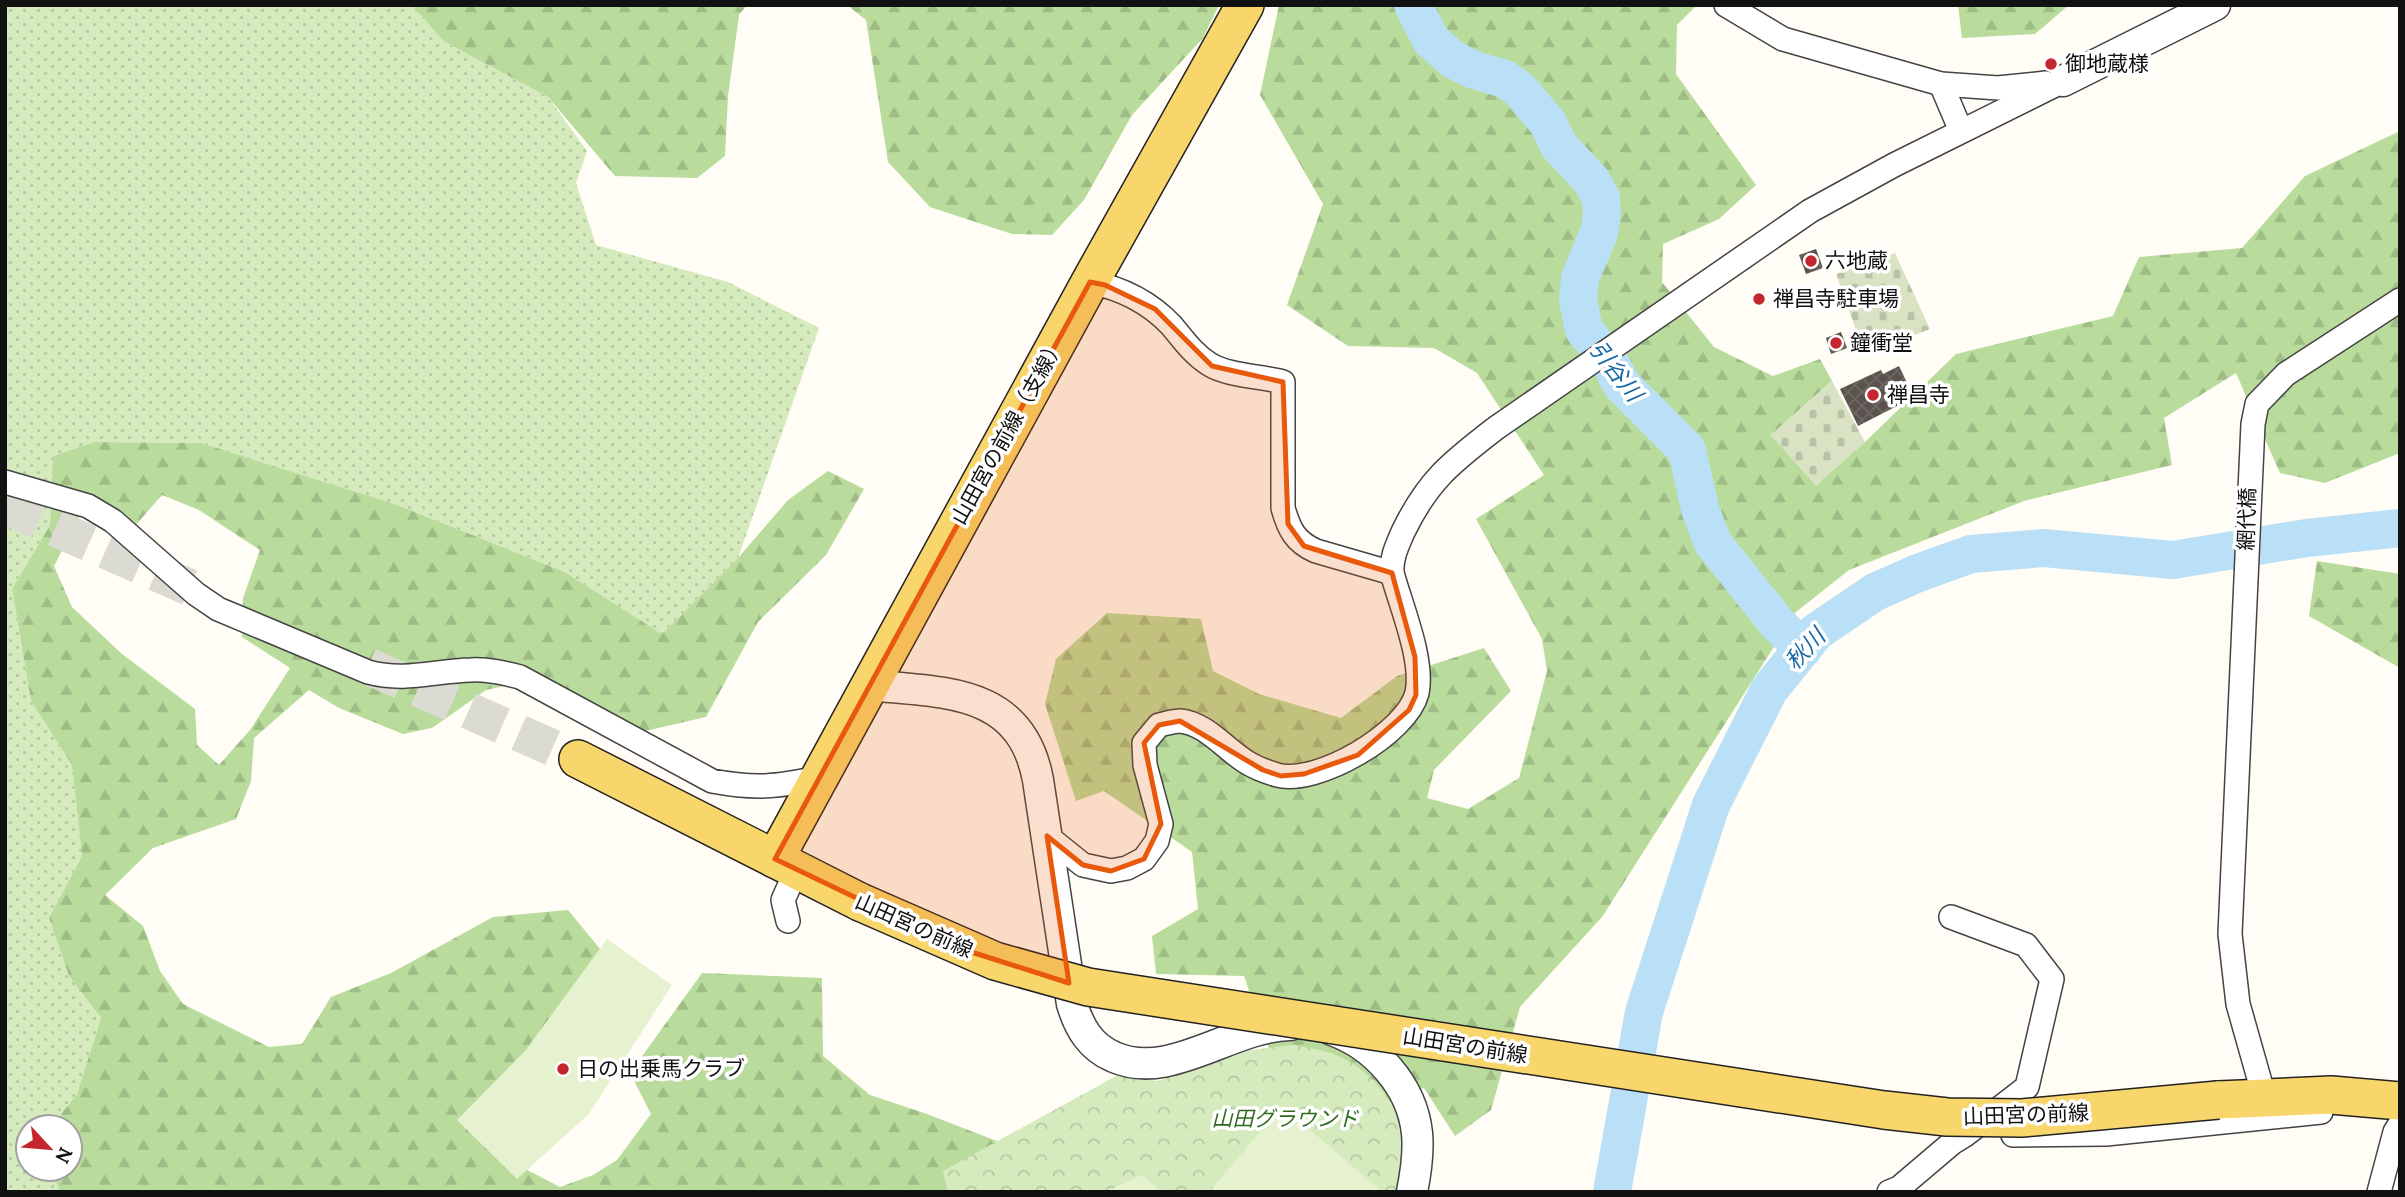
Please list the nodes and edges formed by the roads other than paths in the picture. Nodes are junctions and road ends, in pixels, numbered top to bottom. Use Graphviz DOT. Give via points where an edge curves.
graph roads {
  1 [pos="1726,5"];
  2 [pos="2215,5"];
  3 [pos="1240,14"];
  4 [pos="2063,81"];
  5 [pos="1941,84"];
  6 [pos="1961,131"];
  7 [pos="1090,282"];
  8 [pos="2400,300"];
  9 [pos="5,482"];
  10 [pos="1392,573"];
  11 [pos="869,685"];
  12 [pos="578,759"];
  13 [pos="818,778"];
  14 [pos="1047,836"];
  15 [pos="786,865"];
  16 [pos="1951,917"];
  17 [pos="788,921"];
  18 [pos="2331,1094"];
  19 [pos="2264,1096"];
  20 [pos="2400,1101"];
  21 [pos="2400,1124"];
  22 [pos="1965,1135"];
  23 [pos="1412,1192"];
  24 [pos="1889,1192"];
  25 [pos="2379,1192"];
  1 -- 5 [label="street" via="1783,39"];
  2 -- 4 [label="street"];
  3 -- 7 [label="main road, 山田宮の前線（支線）"];
  4 -- 5 [label="street" via="1998,88"];
  4 -- 6 [label="street"];
  5 -- 6 [label="street"];
  6 -- 10 [label="street" via="1810,211 1464,453 1436,478 1416,505 1391,561"];
  7 -- 10 [label="street" via="1155,309 1193,353 1212,366 1283,382 1283,508 1294,537 1316,551"];
  7 -- 11 [label="main road, 山田宮の前線（支線）"];
  8 -- 19 [label="street, 網代橋" via="2286,374 2257,404 2250,445 2230,934 2238,1004"];
  9 -- 13 [label="street" via="88,506 113,521 218,609 368,673 388,678 496,671 520,677 712,781 765,788"];
  10 -- 14 [label="street" via="1415,657 1416,695 1409,710 1358,755 1328,769 1280,776 1247,762 1207,732 1180,721 1159,725 1144,743 1144,754 1161,824 1157,841 1144,859 1127,869 1111,871 1083,864"];
  11 -- 13 [label="main road, 山田宮の前線（支線）"];
  11 -- 14 [label="street" via="964,697 1004,715 1024,737 1033,757"];
  12 -- 15 [label="main road, 山田宮の前線"];
  13 -- 15 [label="main road, 山田宮の前線（支線）"];
  14 -- 23 [label="street" via="1072,1004 1081,1028 1097,1047 1144,1065 1164,1063 1275,1025 1324,1027 1351,1037 1385,1065 1407,1099 1418,1142"];
  15 -- 17 [label="street" via="783,900"];
  15 -- 19 [label="main road, 山田宮の前線, bridge" via="995,961 1088,987 1947,1117 2022,1118"];
  16 -- 22 [label="street" via="2026,945 2052,979 2027,1087"];
  18 -- 19 [label="main road, 山田宮の前線"];
  18 -- 20 [label="main road, 山田宮の前線"];
  18 -- 22 [label="street" via="2322,1111 2251,1120 2106,1134"];
  21 -- 25 [label="street"];
  22 -- 24 [label="street"];
}
